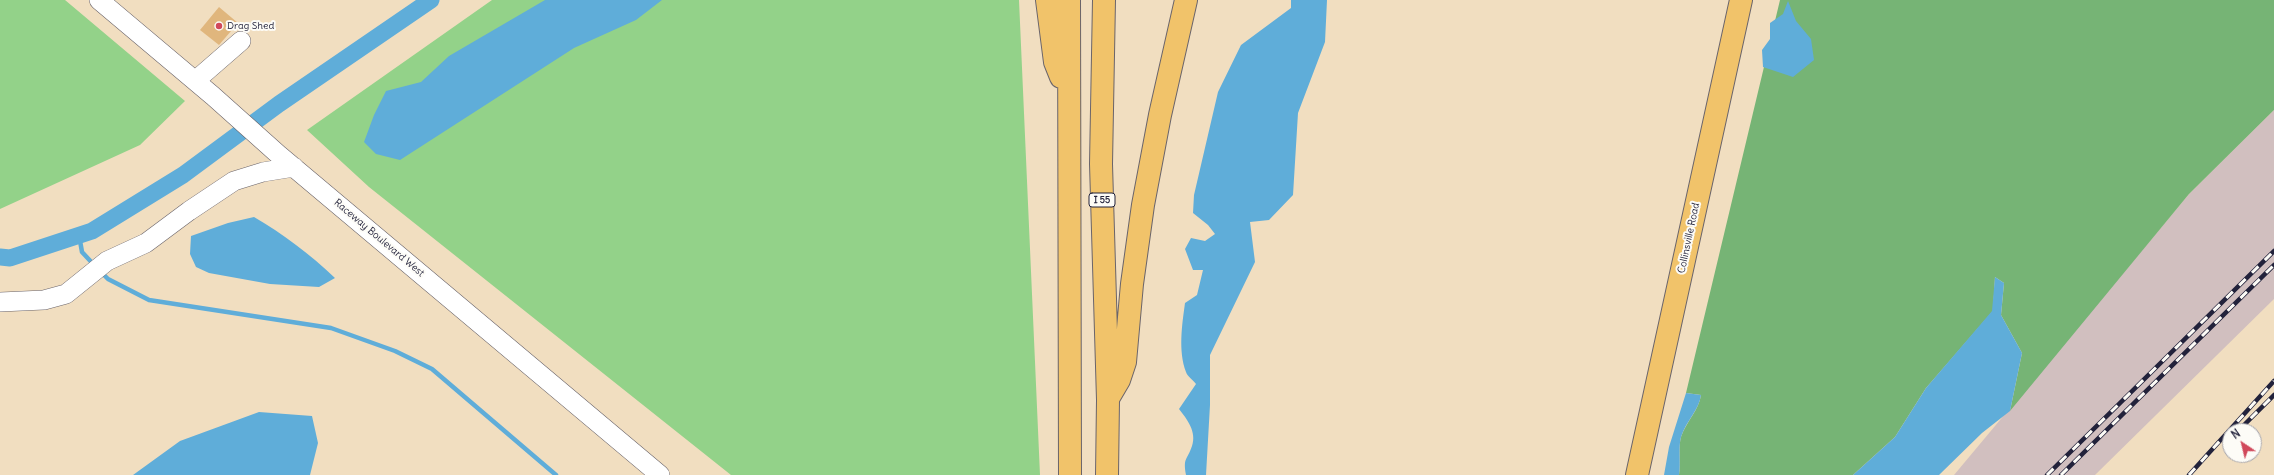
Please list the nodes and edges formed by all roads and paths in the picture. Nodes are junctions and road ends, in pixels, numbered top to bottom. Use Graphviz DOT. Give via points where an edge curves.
graph roads {
  1 [pos="99,0"];
  2 [pos="1047,0"];
  3 [pos="1069,0"];
  4 [pos="1104,0"];
  5 [pos="1186,0"];
  6 [pos="1741,0"];
  7 [pos="241,41"];
  8 [pos="195,81"];
  9 [pos="1069,103"];
  10 [pos="294,167"];
  11 [pos="0,302"];
  12 [pos="1108,400"];
  13 [pos="660,475"];
  14 [pos="1070,475"];
  15 [pos="1107,475"];
  16 [pos="1637,475"];
  1 -- 8 [label="street, Raceway Boulevard West"];
  2 -- 9 [label="main road" via="1055,62"];
  3 -- 9 [label="main road"];
  4 -- 12 [label="main road, I 55" via="1101,164"];
  5 -- 12 [label="main road" via="1143,205 1125,362"];
  6 -- 16 [label="main road, Collinsville Road"];
  7 -- 8 [label="street"];
  8 -- 10 [label="street, Raceway Boulevard West"];
  9 -- 14 [label="main road"];
  10 -- 11 [label="street" via="234,181 146,243 107,261 66,294 44,300"];
  10 -- 13 [label="street, Raceway Boulevard West"];
  12 -- 15 [label="main road, I 55"];
}
